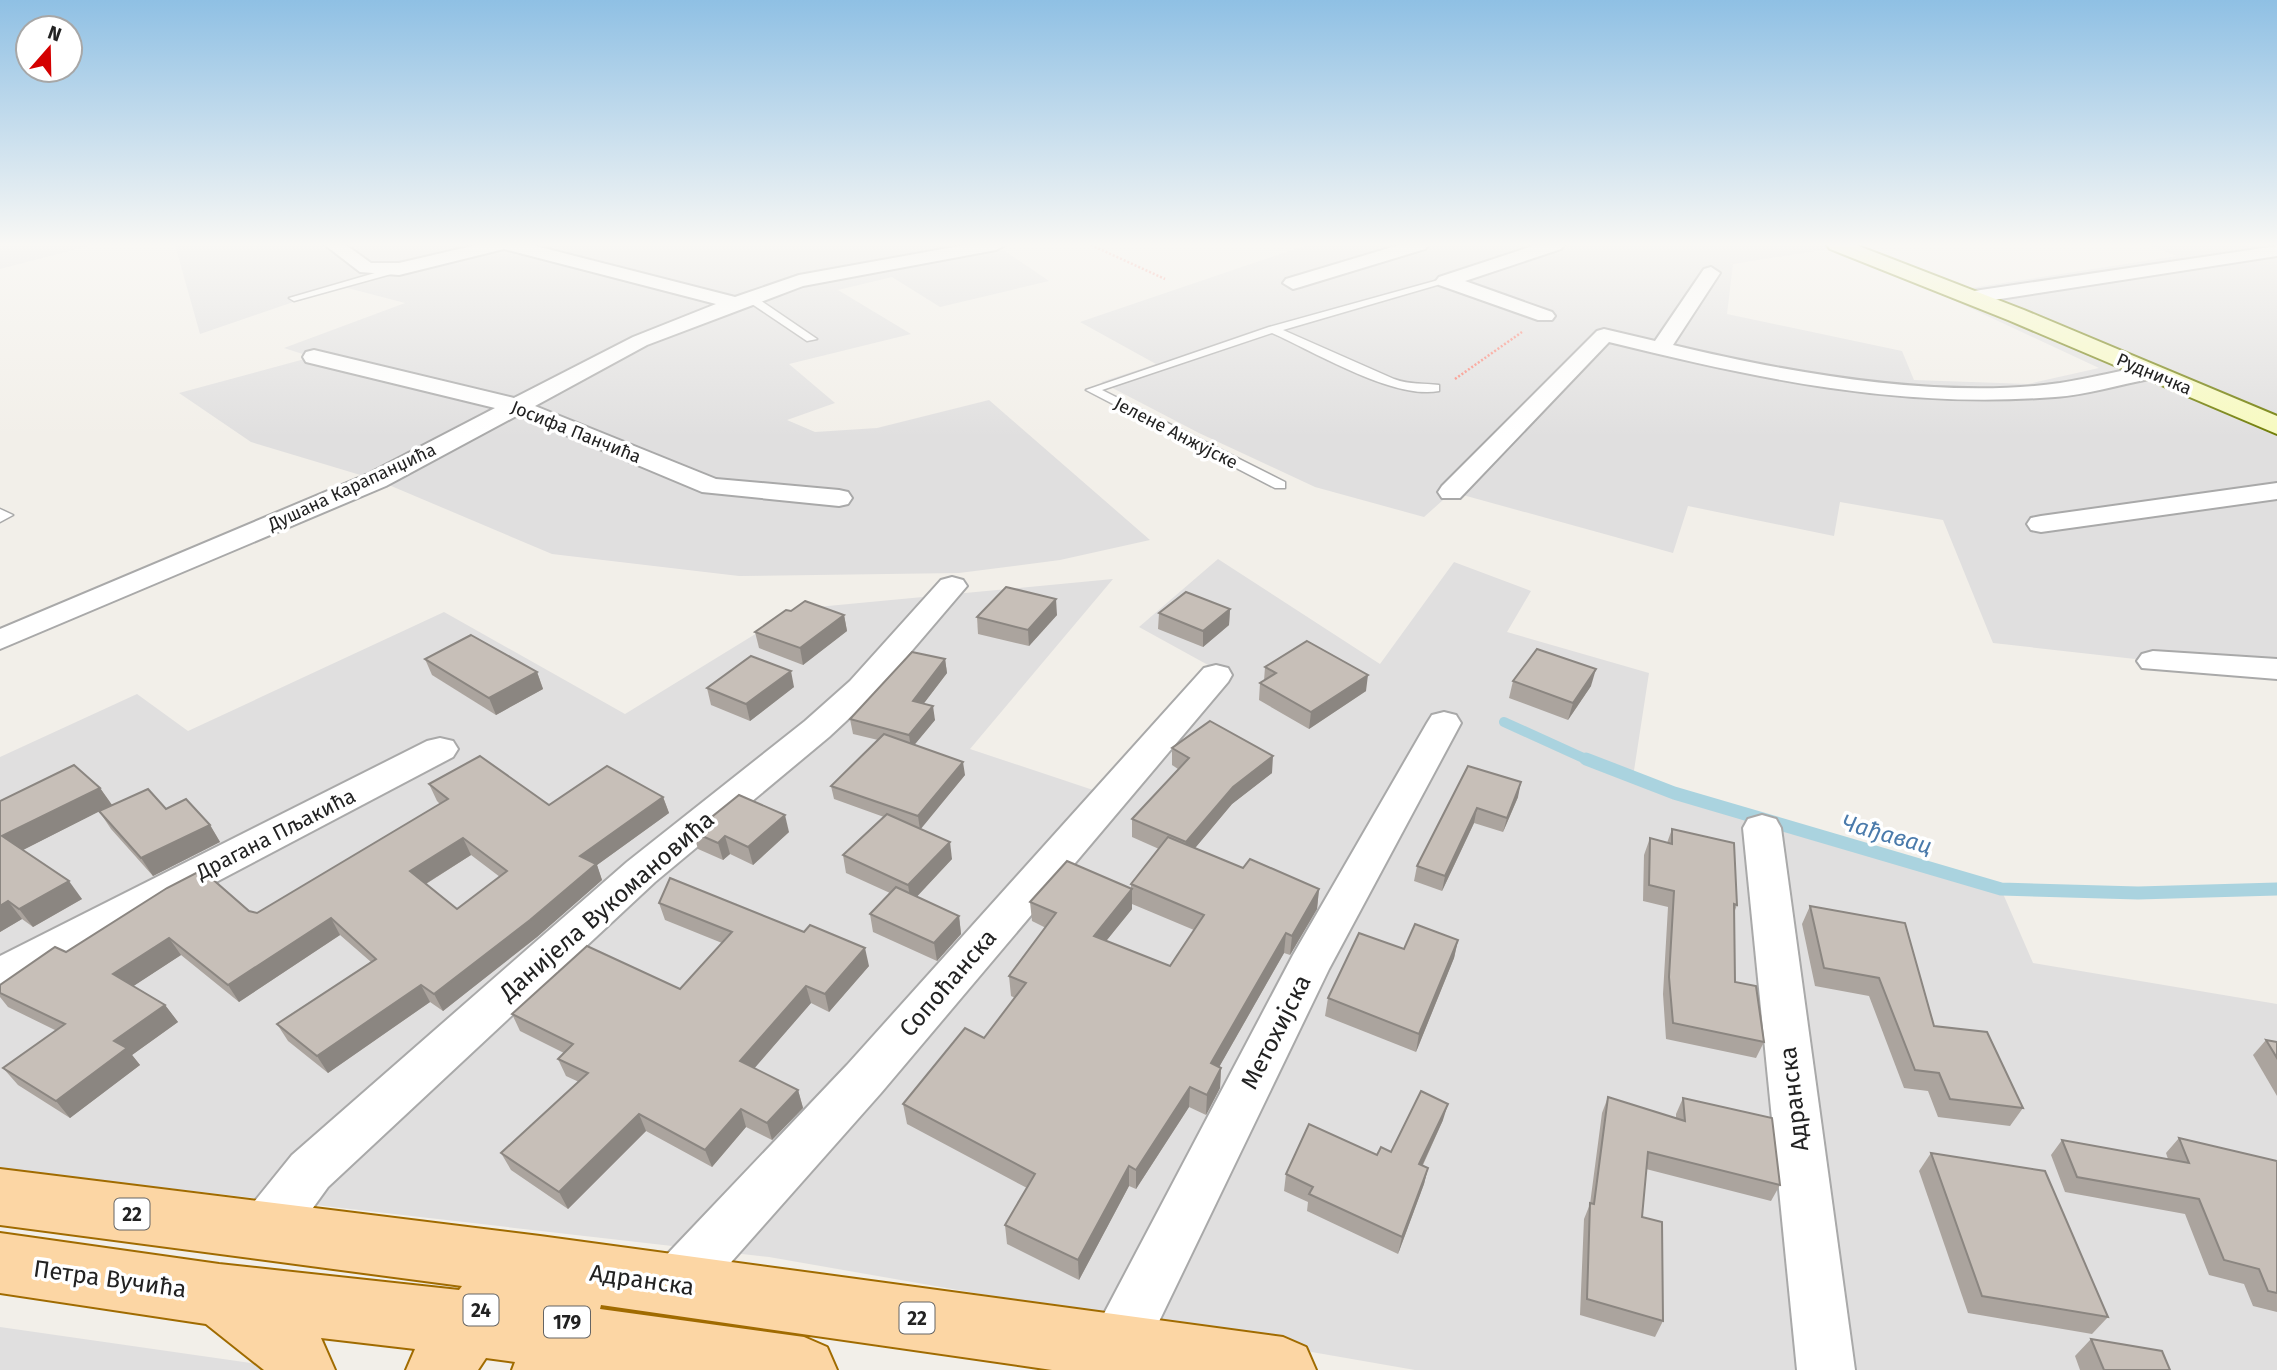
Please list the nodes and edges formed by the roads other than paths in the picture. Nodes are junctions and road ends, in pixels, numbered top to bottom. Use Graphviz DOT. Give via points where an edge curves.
graph roads {
  1 [pos="721,309"];
  2 [pos="759,309"];
  3 [pos="1345,309"];
  4 [pos="1525,309"];
  5 [pos="1687,309"];
  6 [pos="2002,309"];
  7 [pos="1545,316"];
  8 [pos="1273,329"];
  9 [pos="811,339"];
  10 [pos="1660,349"];
  11 [pos="314,357"];
  12 [pos="2148,372"];
  13 [pos="1435,388"];
  14 [pos="516,406"];
  15 [pos="2277,426"];
  16 [pos="1280,485"];
  17 [pos="2277,491"];
  18 [pos="1451,492"];
  19 [pos="839,498"];
  20 [pos="2041,524"];
  21 [pos="952,586"];
  22 [pos="0,640"];
  23 [pos="2153,661"];
  24 [pos="2277,669"];
  25 [pos="1216,675"];
  26 [pos="1444,723"];
  27 [pos="440,749"];
  28 [pos="1762,828"];
  29 [pos="0,976"];
  30 [pos="0,1197"];
  31 [pos="265,1230"];
  32 [pos="0,1263"];
  33 [pos="554,1268"];
  34 [pos="675,1285"];
  35 [pos="219,1295"];
  36 [pos="1118,1345"];
  37 [pos="454,1346"];
  38 [pos="554,1353"];
  39 [pos="784,1369"];
  40 [pos="302,1370"];
  41 [pos="1283,1370"];
  42 [pos="1826,1370"];
  1 -- 14 [label="street, Душана Карапанџића" via="640,341"];
  2 -- 9 [label="lane"];
  3 -- 8 [label="lane, Јелене Анжујске"];
  4 -- 7 [label="street"];
  5 -- 10 [label="street"];
  6 -- 12 [label="street, Рудничка"];
  8 -- 13 [label="lane" via="1390,382 1408,388"];
  8 -- 16 [label="lane, Јелене Анжујске" via="1092,390"];
  10 -- 12 [label="street" via="1846,386 1964,394 2058,390"];
  10 -- 18 [label="street" via="1604,335"];
  11 -- 14 [label="street, Јосифа Панчића"];
  12 -- 15 [label="street, Рудничка"];
  14 -- 19 [label="street, Јосифа Панчића" via="711,486"];
  14 -- 22 [label="street, Душана Карапанџића" via="377,480"];
  17 -- 20 [label="street"];
  21 -- 31 [label="street, Данијела Вукомановића" via="862,688 641,872 379,1108 310,1171"];
  23 -- 24 [label="street"];
  25 -- 34 [label="street, Сопоћанска" via="864,1079"];
  26 -- 36 [label="street, Метохијска" via="1308,967"];
  27 -- 29 [label="street, Драгана Пљакића"];
  28 -- 42 [label="street, Адранска"];
  30 -- 31 [label="main road, Адранска / 22"];
  31 -- 33 [label="main road, Адранска / 22"];
  32 -- 35 [label="main road, Петра Вучића"];
  33 -- 34 [label="main road, Адранска / 22"];
  33 -- 37 [label="main road, 24" via="497,1294"];
  33 -- 38 [label="main road, 179" via="571,1288"];
  34 -- 36 [label="main road, Адранска / 22"];
  35 -- 37 [label="main road"];
  35 -- 40 [label="main road" via="293,1351"];
  36 -- 41 [label="main road, Адранска / 22"];
  37 -- 38 [label="main road"];
  38 -- 39 [label="main road"];
}
